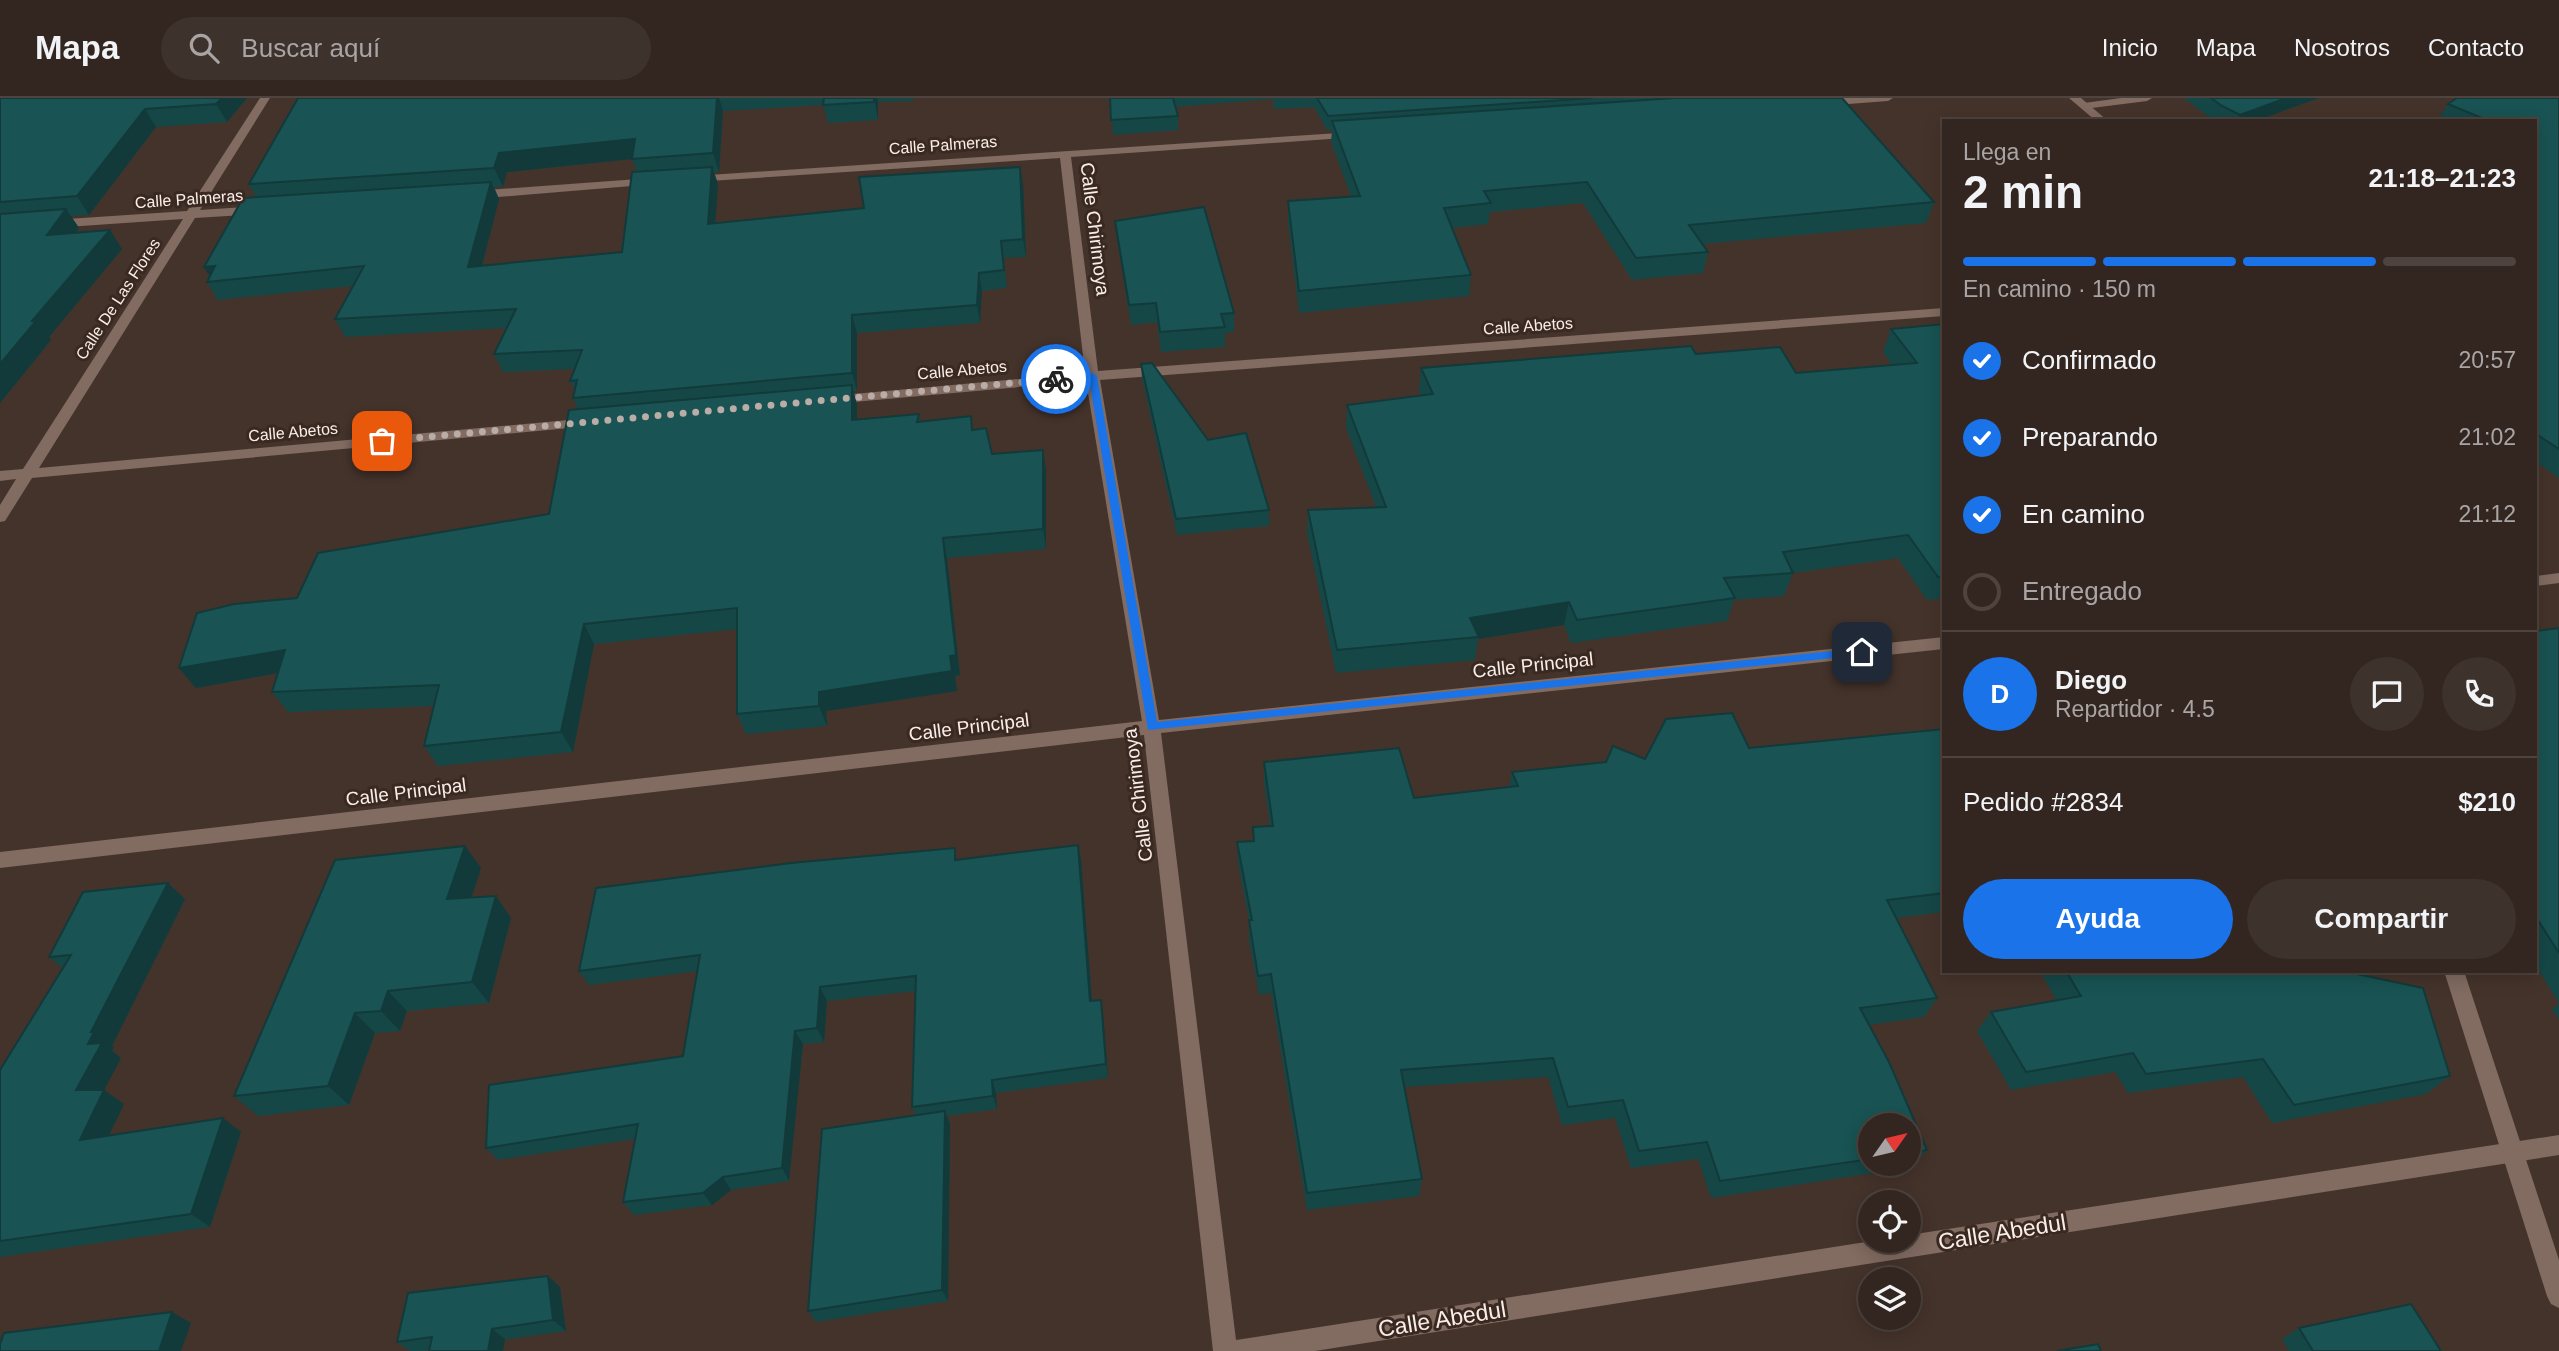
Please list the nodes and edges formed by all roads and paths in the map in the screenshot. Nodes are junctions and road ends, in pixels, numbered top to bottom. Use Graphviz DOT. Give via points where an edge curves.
graph roads {
  1 [pos="265,98"];
  2 [pos="1888,98"];
  3 [pos="2147,98"];
  4 [pos="2079,102"];
  5 [pos="1807,104"];
  6 [pos="2100,119"];
  7 [pos="1366,134"];
  8 [pos="1065,153"];
  9 [pos="677,180"];
  10 [pos="663,181"];
  11 [pos="456,196"];
  12 [pos="276,209"];
  13 [pos="193,215"];
  14 [pos="41,225"];
  15 [pos="1942,312"];
  16 [pos="1093,376"];
  17 [pos="816,401"];
  18 [pos="608,421"];
  19 [pos="27,474"];
  20 [pos="0,476"];
  21 [pos="0,517"];
  22 [pos="2559,578"];
  23 [pos="2537,581"];
  24 [pos="1942,643"];
  25 [pos="1152,727"];
  26 [pos="0,860"];
  27 [pos="2455,973"];
  28 [pos="2559,1145"];
  29 [pos="2512,1152"];
  30 [pos="2559,1296"];
  31 [pos="1225,1351"];
  32 [pos="1238,1351"];
  1 -- 13 [label="street, Calle De Las Flores"];
  2 -- 5 [label="street"];
  3 -- 4 [label="street"];
  4 -- 6 [label="street"];
  7 -- 8 [label="street, Calle Palmeras"];
  8 -- 9 [label="street, Calle Palmeras"];
  8 -- 16 [label="street, Calle Chirimoya"];
  10 -- 11 [label="street"];
  12 -- 13 [label="street, Calle Palmeras"];
  13 -- 14 [label="street, Calle Palmeras"];
  13 -- 19 [label="street, Calle De Las Flores"];
  15 -- 16 [label="street, Calle Abetos"];
  16 -- 17 [label="street, Calle Abetos"];
  16 -- 25 [label="street, Calle Chirimoya"];
  18 -- 19 [label="street, Calle Abetos"];
  19 -- 20 [label="street, Calle Abetos"];
  19 -- 21 [label="street, Calle De Las Flores"];
  22 -- 23 [label="street"];
  24 -- 25 [label="street, Calle Principal"];
  25 -- 26 [label="street, Calle Principal"];
  25 -- 31 [label="street, Calle Chirimoya"];
  27 -- 29 [label="street"];
  28 -- 29 [label="street, Calle Abedul"];
  29 -- 30 [label="street"];
  29 -- 32 [label="street, Calle Abedul"];
}
